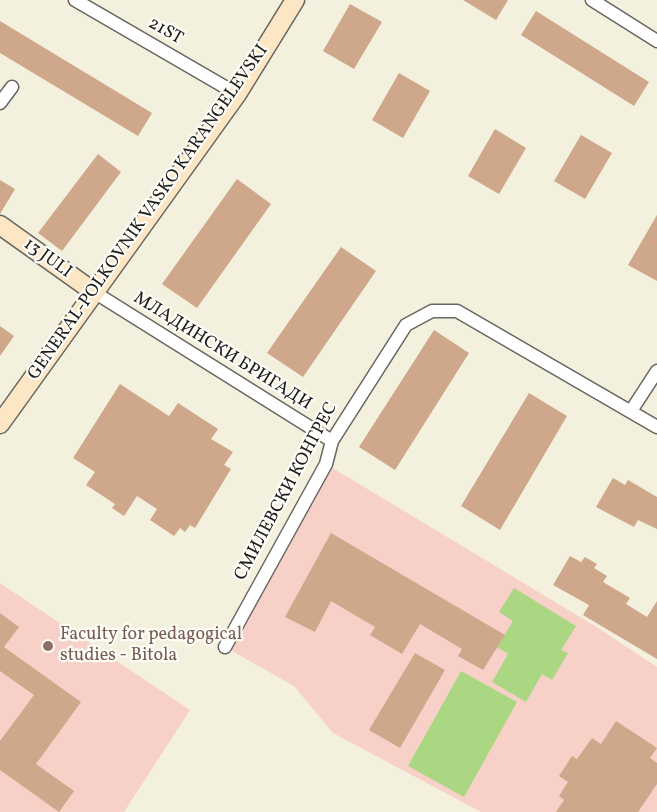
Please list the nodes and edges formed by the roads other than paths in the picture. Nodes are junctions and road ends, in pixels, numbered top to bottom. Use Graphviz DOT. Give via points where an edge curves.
graph roads {
  1 [pos="75,0"];
  2 [pos="295,0"];
  3 [pos="592,0"];
  4 [pos="657,41"];
  5 [pos="12,87"];
  6 [pos="237,94"];
  7 [pos="0,103"];
  8 [pos="0,225"];
  9 [pos="94,292"];
  10 [pos="657,371"];
  11 [pos="631,411"];
  12 [pos="0,424"];
  13 [pos="657,427"];
  14 [pos="332,441"];
  15 [pos="225,646"];
  1 -- 6 [label="street, 21ST"];
  2 -- 6 [label="street, GENERAL-POLKOVNIK VASKO KARANGELEVSKI"];
  3 -- 4 [label="street"];
  5 -- 7 [label="street"];
  6 -- 9 [label="street, GENERAL-POLKOVNIK VASKO KARANGELEVSKI"];
  8 -- 9 [label="street, 13 JULI"];
  9 -- 12 [label="street, GENERAL-POLKOVNIK VASKO KARANGELEVSKI"];
  9 -- 14 [label="street, МЛАДИНСКИ БРИГАДИ"];
  10 -- 11 [label="street"];
  11 -- 13 [label="street, СМИЛЕВСКИ КОНГРЕС"];
  11 -- 14 [label="street, СМИЛЕВСКИ КОНГРЕС" via="457,311 432,311 406,324"];
  14 -- 15 [label="street, СМИЛЕВСКИ КОНГРЕС" via="326,464"];
}
